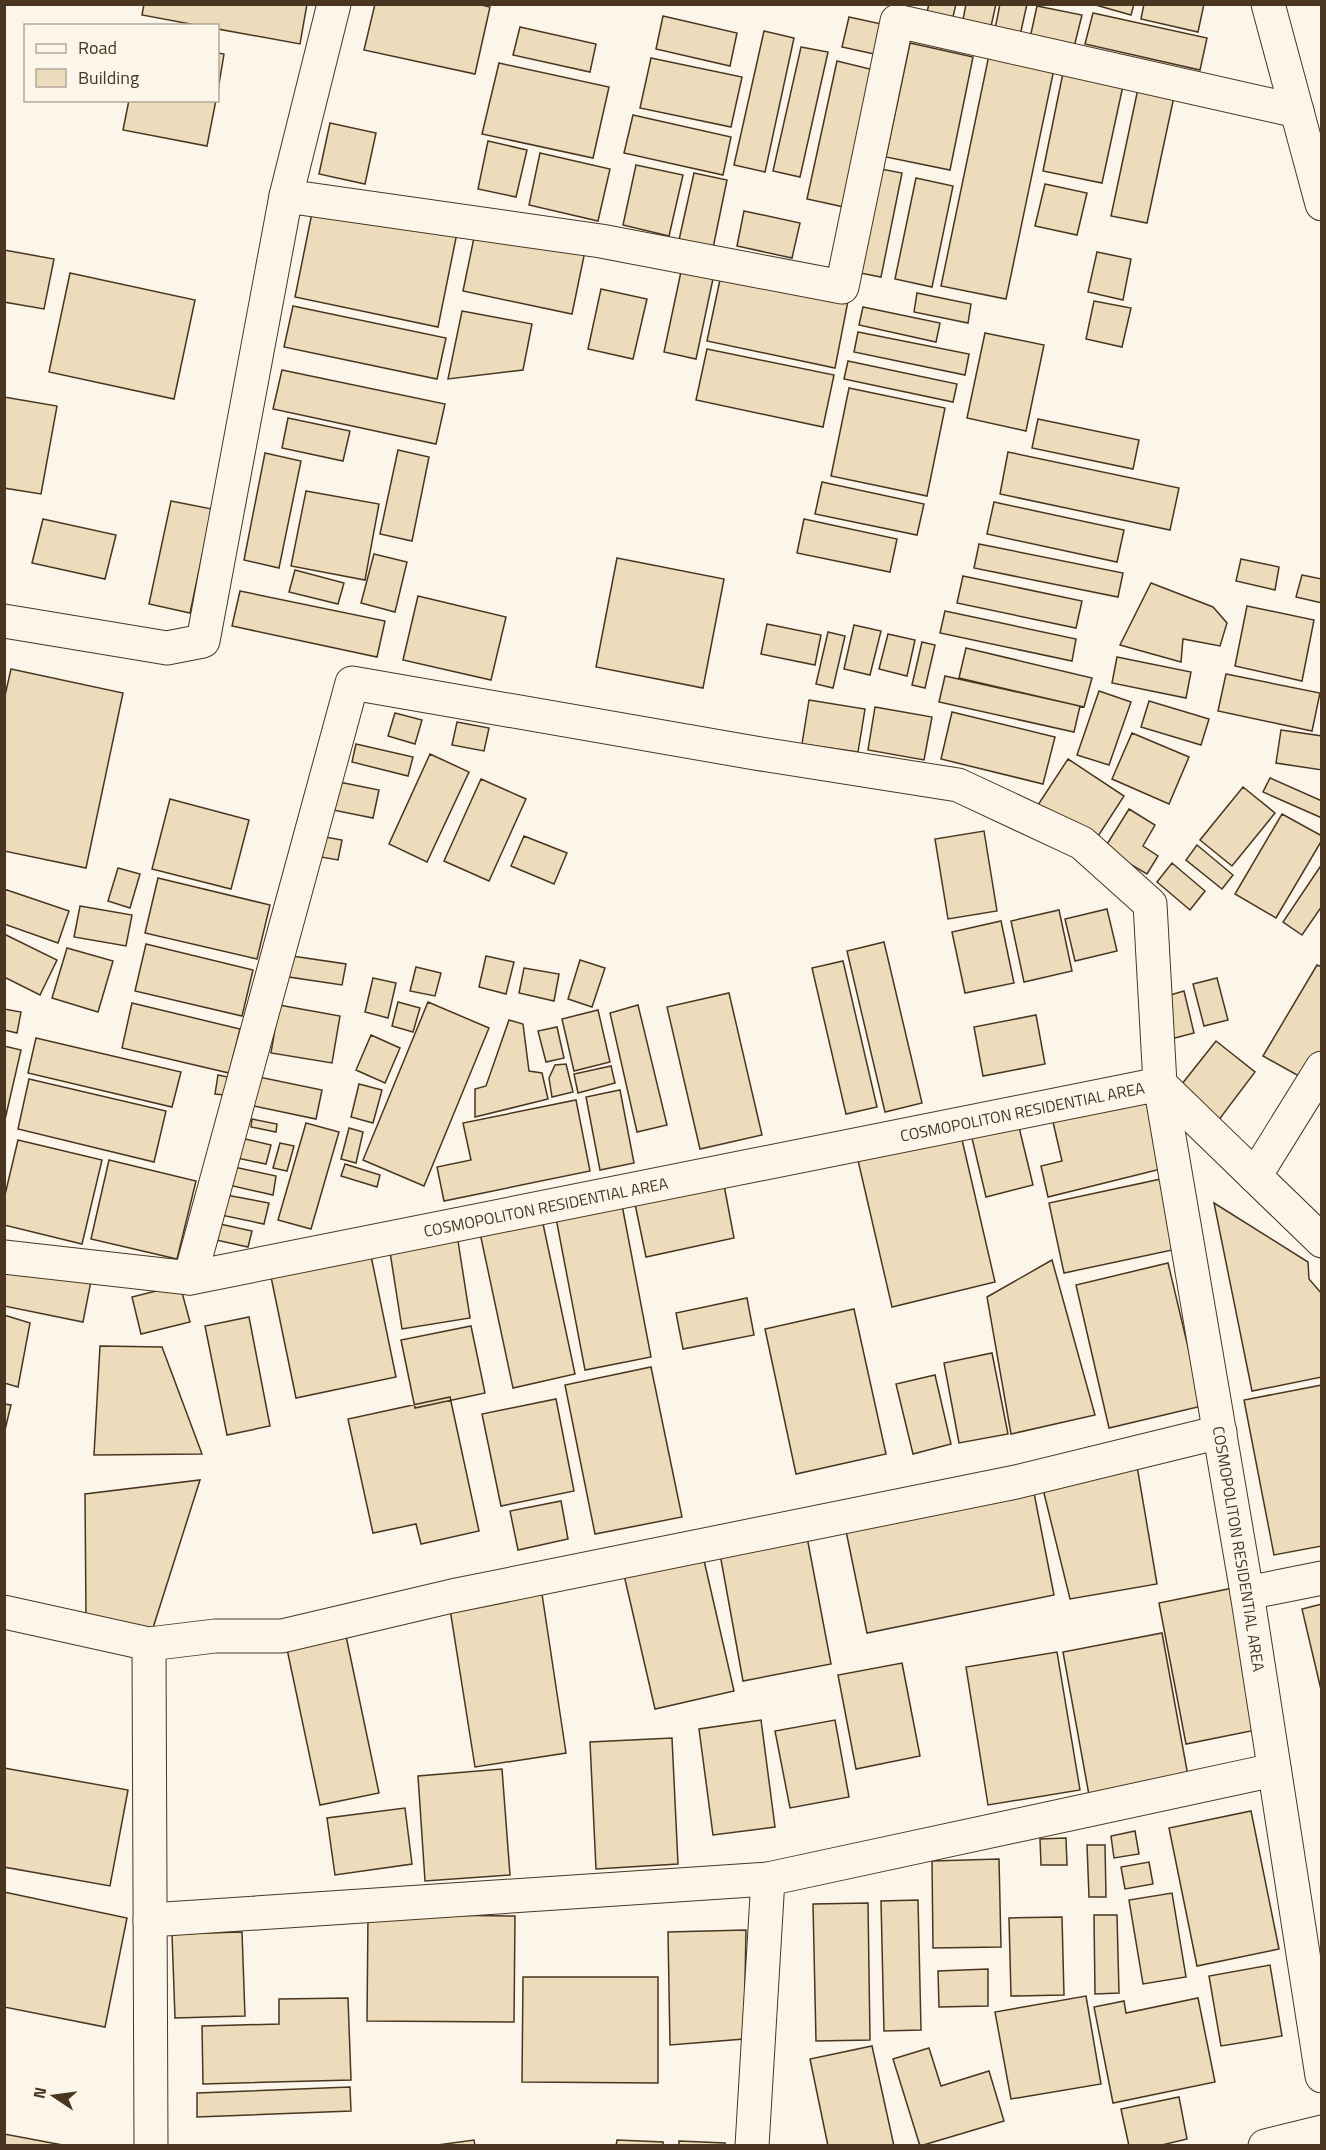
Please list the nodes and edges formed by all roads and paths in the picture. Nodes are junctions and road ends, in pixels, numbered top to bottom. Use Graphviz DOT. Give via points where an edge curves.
graph roads {
  1 [pos="334,4"];
  2 [pos="1268,4"];
  3 [pos="1297,111"];
  4 [pos="286,196"];
  5 [pos="1322,204"];
  6 [pos="4,621"];
  7 [pos="1322,1068"];
  8 [pos="1160,1084"];
  9 [pos="1255,1176"];
  10 [pos="1322,1241"];
  11 [pos="4,1257"];
  12 [pos="189,1278"];
  13 [pos="1220,1431"];
  14 [pos="1322,1578"];
  15 [pos="1247,1593"];
  16 [pos="4,1612"];
  17 [pos="149,1644"];
  18 [pos="1274,1770"];
  19 [pos="768,1880"];
  20 [pos="150,1920"];
  21 [pos="1322,2076"];
  22 [pos="1322,2132"];
  23 [pos="151,2145"];
  24 [pos="752,2145"];
  25 [pos="1266,2145"];
  1 -- 4 [label="street"];
  2 -- 3 [label="street"];
  3 -- 4 [label="street" via="897,21 842,287 600,241"];
  3 -- 5 [label="street"];
  4 -- 6 [label="street" via="202,641 167,648"];
  7 -- 9 [label="street"];
  8 -- 9 [label="street"];
  8 -- 12 [label="street, COSMOPOLITON RESIDENTIAL AREA"];
  8 -- 12 [label="street" via="1150,904 1082,843 958,785 352,683"];
  8 -- 13 [label="street, COSMOPOLITON RESIDENTIAL AREA"];
  9 -- 10 [label="street"];
  11 -- 12 [label="street, COSMOPOLITON RESIDENTIAL AREA"];
  13 -- 15 [label="street, COSMOPOLITON RESIDENTIAL AREA"];
  13 -- 17 [label="street" via="1016,1482 452,1596 282,1636 215,1636"];
  14 -- 15 [label="street"];
  15 -- 18 [label="street, COSMOPOLITON RESIDENTIAL AREA"];
  16 -- 17 [label="street"];
  17 -- 20 [label="street"];
  18 -- 19 [label="street"];
  18 -- 21 [label="street, COSMOPOLITON RESIDENTIAL AREA"];
  19 -- 20 [label="street"];
  19 -- 24 [label="street"];
  20 -- 23 [label="street"];
  22 -- 25 [label="street"];
}
